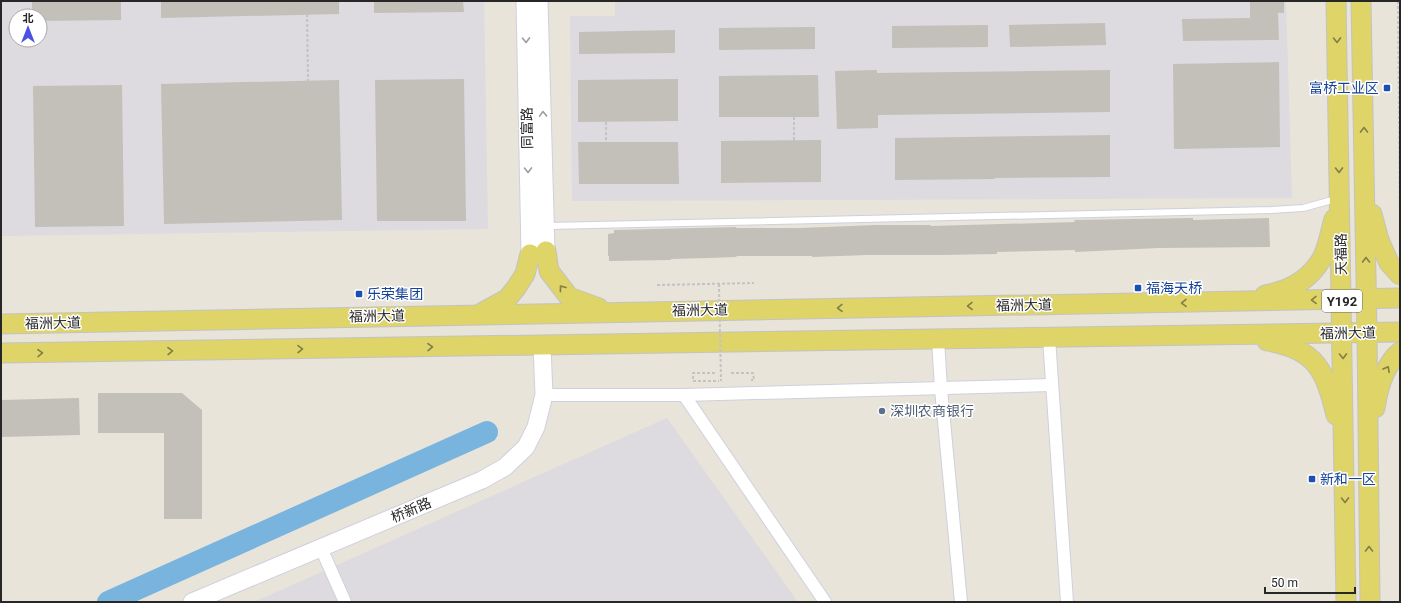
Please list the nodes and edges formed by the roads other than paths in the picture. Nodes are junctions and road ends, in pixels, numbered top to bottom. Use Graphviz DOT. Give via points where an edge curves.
graph roads {
  1 [pos="525,1"];
  2 [pos="539,1"];
  3 [pos="1336,1"];
  4 [pos="1361,1"];
  5 [pos="1365,189"];
  6 [pos="1340,199"];
  7 [pos="546,226"];
  8 [pos="538,253"];
  9 [pos="1400,275"];
  10 [pos="1400,298"];
  11 [pos="1367,299"];
  12 [pos="1342,300"];
  13 [pos="1230,302"];
  14 [pos="608,312"];
  15 [pos="480,314"];
  16 [pos="1,324"];
  17 [pos="1400,332"];
  18 [pos="1342,333"];
  19 [pos="1367,333"];
  20 [pos="1228,335"];
  21 [pos="1049,338"];
  22 [pos="938,339"];
  23 [pos="542,346"];
  24 [pos="1400,352"];
  25 [pos="1,354"];
  26 [pos="1051,386"];
  27 [pos="941,389"];
  28 [pos="544,395"];
  29 [pos="684,395"];
  30 [pos="1344,446"];
  31 [pos="1368,447"];
  32 [pos="321,548"];
  33 [pos="192,602"];
  34 [pos="345,602"];
  35 [pos="825,602"];
  36 [pos="961,602"];
  37 [pos="1067,602"];
  38 [pos="1346,602"];
  39 [pos="1370,602"];
  1 -- 8 [label="street, 同富路, one-way"];
  7 -- 2 [label="street, 同富路, one-way"];
  3 -- 6 [label="main road, 天福路 / Y192, one-way"];
  5 -- 4 [label="main road, 天福路 / Y192, one-way"];
  5 -- 9 [label="main road" via="1379,240 1389,263"];
  11 -- 5 [label="main road, 天福路 / Y192, one-way"];
  6 -- 7 [label="lane" via="1303,208 1271,210"];
  6 -- 12 [label="main road, 天福路 / Y192"];
  6 -- 13 [label="main road" via="1322,260 1311,274 1294,286 1271,294"];
  7 -- 8 [label="street, 同富路"];
  14 -- 8 [label="main road, one-way" via="569,297"];
  8 -- 15 [label="main road" via="507,299"];
  10 -- 11 [label="main road, 福洲大道"];
  11 -- 12 [label="main road, 福洲大道"];
  11 -- 19 [label="main road, 天福路 / Y192"];
  12 -- 13 [label="main road, 福洲大道, one-way"];
  12 -- 18 [label="main road, 天福路 / Y192"];
  13 -- 14 [label="main road, 福洲大道, one-way"];
  14 -- 15 [label="main road, 福洲大道"];
  15 -- 16 [label="main road, 福洲大道"];
  17 -- 19 [label="main road, 福洲大道"];
  18 -- 19 [label="main road, 福洲大道"];
  18 -- 20 [label="main road, 福洲大道"];
  18 -- 30 [label="main road, 天福路 / Y192, one-way"];
  19 -- 31 [label="main road, 天福路 / Y192"];
  20 -- 21 [label="main road, 福洲大道"];
  20 -- 30 [label="main road" via="1282,344 1302,351 1316,363 1327,381"];
  21 -- 22 [label="main road, 福洲大道"];
  21 -- 26 [label="street"];
  22 -- 23 [label="main road, 福洲大道"];
  22 -- 27 [label="street"];
  25 -- 23 [label="main road, 福洲大道, one-way"];
  23 -- 28 [label="street, 桥新路"];
  31 -- 24 [label="main road, one-way" via="1376,400 1385,372"];
  26 -- 27 [label="street"];
  26 -- 37 [label="street"];
  27 -- 29 [label="street"];
  27 -- 36 [label="street"];
  28 -- 29 [label="street"];
  28 -- 32 [label="street, 桥新路" via="536,427 526,447 504,467 482,480"];
  29 -- 35 [label="street"];
  30 -- 38 [label="main road, 天福路 / Y192, one-way"];
  39 -- 31 [label="main road, 天福路 / Y192, one-way"];
  32 -- 33 [label="street, 桥新路"];
  32 -- 34 [label="street"];
}
